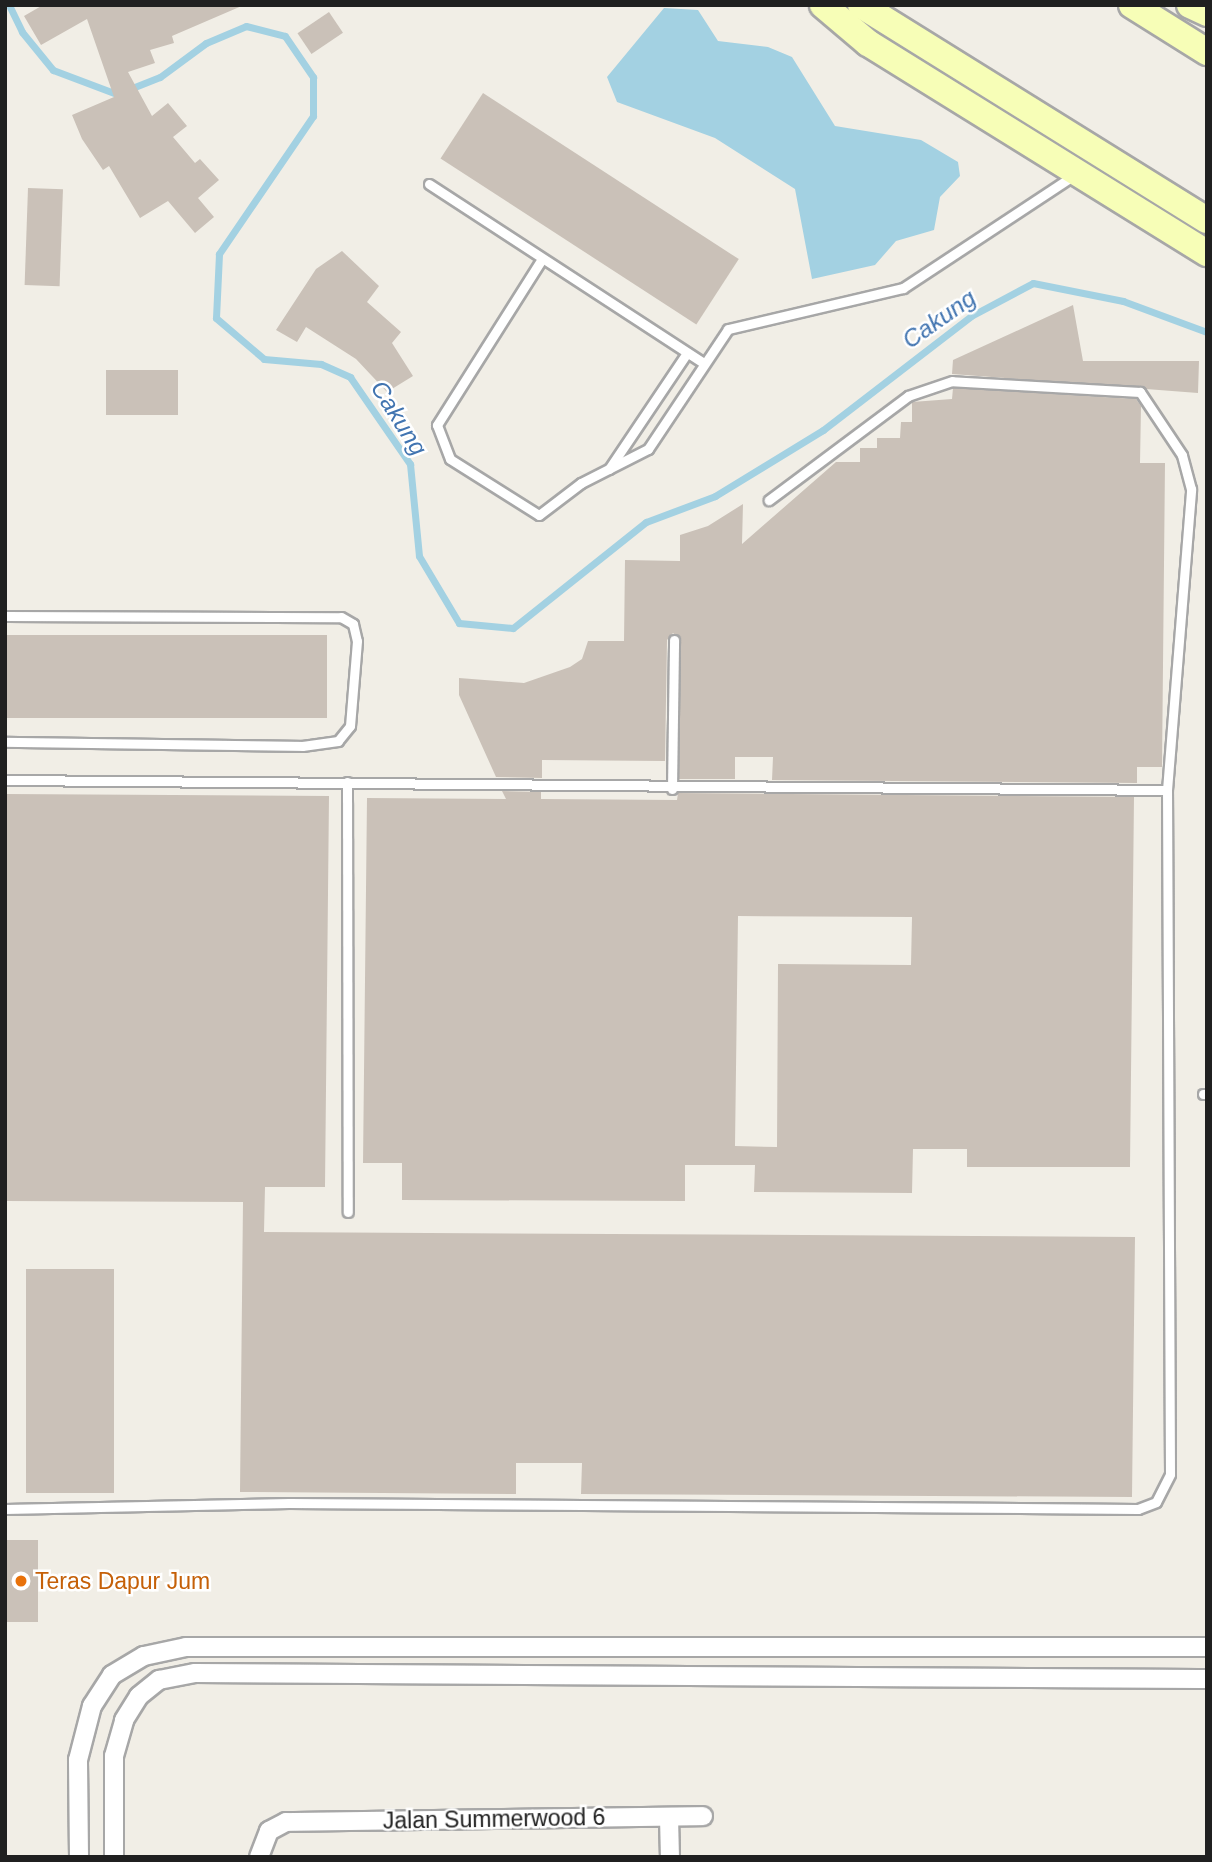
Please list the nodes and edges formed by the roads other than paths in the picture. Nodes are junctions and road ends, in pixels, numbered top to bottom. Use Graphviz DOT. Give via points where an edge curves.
graph roads {
  1 [pos="861,5"];
  2 [pos="1132,5"];
  3 [pos="1190,5"];
  4 [pos="824,9"];
  5 [pos="1207,13"];
  6 [pos="1207,52"];
  7 [pos="1102,156"];
  8 [pos="1080,171"];
  9 [pos="429,184"];
  10 [pos="1207,220"];
  11 [pos="1207,253"];
  12 [pos="540,262"];
  13 [pos="687,353"];
  14 [pos="704,363"];
  15 [pos="608,471"];
  16 [pos="769,500"];
  17 [pos="5,616"];
  18 [pos="674,640"];
  19 [pos="5,743"];
  20 [pos="5,780"];
  21 [pos="347,782"];
  22 [pos="672,789"];
  23 [pos="1167,790"];
  24 [pos="348,1212"];
  25 [pos="5,1509"];
  26 [pos="736,1647"];
  27 [pos="1207,1647"];
  28 [pos="738,1675"];
  29 [pos="1207,1679"];
  30 [pos="703,1816"];
  31 [pos="669,1817"];
  32 [pos="79,1857"];
  33 [pos="114,1857"];
  34 [pos="259,1857"];
  35 [pos="670,1857"];
  1 -- 7 [label="main road"];
  2 -- 6 [label="main road"];
  3 -- 5 [label="main road"];
  4 -- 8 [label="main road" via="868,43"];
  7 -- 8 [label="lane"];
  7 -- 10 [label="main road"];
  8 -- 11 [label="main road"];
  8 -- 14 [label="lane" via="903,288 742,323 718,337"];
  9 -- 12 [label="lane"];
  12 -- 13 [label="lane"];
  12 -- 15 [label="lane" via="438,417 442,445 450,460 532,515 545,514 581,483"];
  13 -- 14 [label="lane"];
  13 -- 15 [label="lane"];
  14 -- 15 [label="lane" via="648,449"];
  16 -- 23 [label="lane" via="887,410 932,384 1140,393 1172,433 1191,489"];
  17 -- 19 [label="lane" via="341,617 353,624 357,641 351,726 338,741 302,746"];
  18 -- 22 [label="lane"];
  20 -- 21 [label="lane"];
  21 -- 22 [label="lane"];
  21 -- 24 [label="lane"];
  22 -- 23 [label="lane"];
  23 -- 25 [label="lane" via="1170,1474 1156,1502 1138,1510 289,1503"];
  26 -- 27 [label="street"];
  26 -- 28 [label="street"];
  26 -- 32 [label="street" via="186,1647 144,1656 112,1675 92,1706 78,1760"];
  28 -- 29 [label="street"];
  28 -- 33 [label="street" via="246,1672 159,1680 139,1696 124,1720 114,1756"];
  30 -- 31 [label="street, Jalan Summerwood 6"];
  31 -- 34 [label="street, Jalan Summerwood 6" via="286,1822 269,1831"];
  31 -- 35 [label="street"];
}
